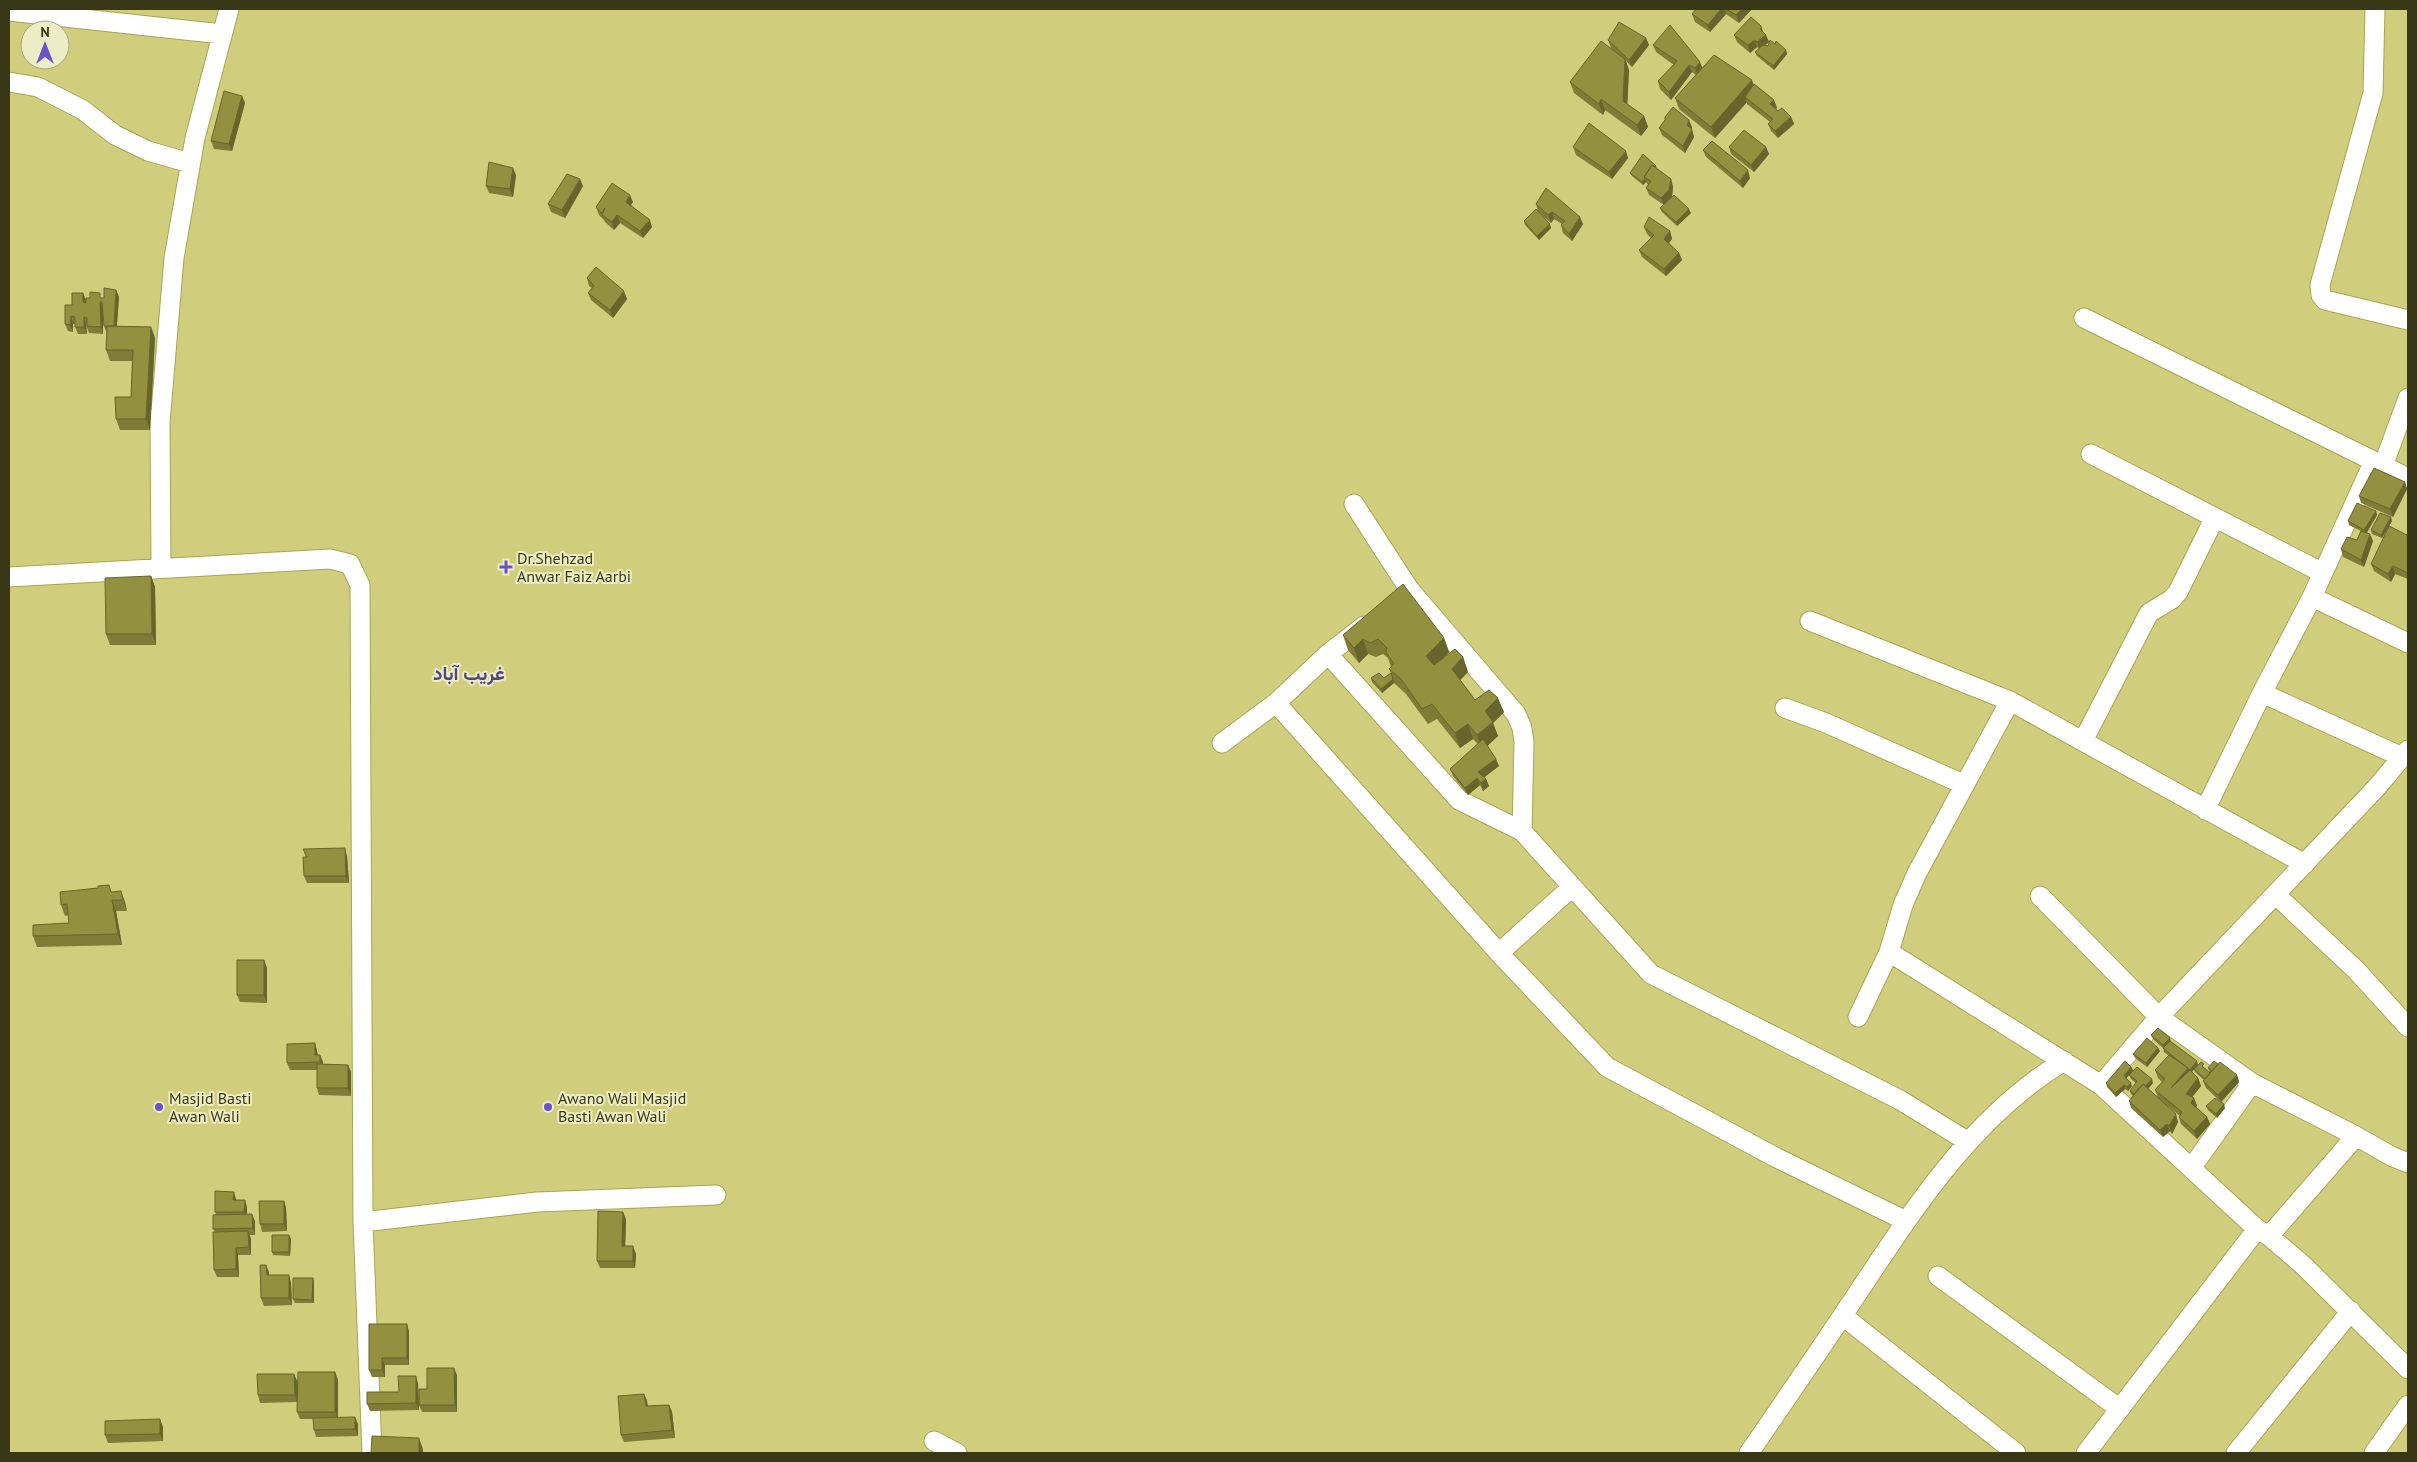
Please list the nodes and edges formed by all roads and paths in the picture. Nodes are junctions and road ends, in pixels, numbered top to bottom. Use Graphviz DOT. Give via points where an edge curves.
graph roads {
  1 [pos="229,9"];
  2 [pos="2375,9"];
  3 [pos="9,11"];
  4 [pos="222,34"];
  5 [pos="9,82"];
  6 [pos="190,163"];
  7 [pos="2084,318"];
  8 [pos="2408,320"];
  9 [pos="2408,398"];
  10 [pos="2091,454"];
  11 [pos="2379,463"];
  12 [pos="2408,478"];
  13 [pos="1354,504"];
  14 [pos="2214,519"];
  15 [pos="161,568"];
  16 [pos="2323,573"];
  17 [pos="9,577"];
  18 [pos="1410,589"];
  19 [pos="2312,597"];
  20 [pos="1395,601"];
  21 [pos="1380,612"];
  22 [pos="1810,621"];
  23 [pos="2408,643"];
  24 [pos="1328,654"];
  25 [pos="2262,693"];
  26 [pos="2010,701"];
  27 [pos="1276,703"];
  28 [pos="1785,708"];
  29 [pos="2083,742"];
  30 [pos="1222,743"];
  31 [pos="2405,753"];
  32 [pos="1963,784"];
  33 [pos="2205,810"];
  34 [pos="1522,831"];
  35 [pos="2305,864"];
  36 [pos="1572,888"];
  37 [pos="2276,895"];
  38 [pos="2040,896"];
  39 [pos="1889,952"];
  40 [pos="1499,953"];
  41 [pos="1858,1017"];
  42 [pos="2159,1017"];
  43 [pos="2408,1027"];
  44 [pos="2064,1061"];
  45 [pos="2252,1083"];
  46 [pos="2101,1085"];
  47 [pos="2356,1136"];
  48 [pos="1967,1141"];
  49 [pos="2408,1163"];
  50 [pos="2192,1168"];
  51 [pos="716,1196"];
  52 [pos="1906,1221"];
  53 [pos="363,1222"];
  54 [pos="2263,1232"];
  55 [pos="1938,1276"];
  56 [pos="2351,1311"];
  57 [pos="1842,1316"];
  58 [pos="2408,1369"];
  59 [pos="2408,1405"];
  60 [pos="2120,1409"];
  61 [pos="934,1441"];
  62 [pos="372,1453"];
  63 [pos="957,1453"];
  64 [pos="1749,1453"];
  65 [pos="2016,1453"];
  66 [pos="2086,1453"];
  67 [pos="2236,1453"];
  68 [pos="2374,1453"];
  1 -- 4 [label="street"];
  2 -- 8 [label="street" via="2373,93 2320,285 2321,295 2325,300"];
  3 -- 4 [label="street"];
  4 -- 6 [label="street"];
  5 -- 6 [label="street" via="38,87 83,110 115,135 148,151"];
  6 -- 15 [label="street" via="174,258 160,423"];
  7 -- 11 [label="street"];
  9 -- 11 [label="street"];
  10 -- 14 [label="street"];
  11 -- 12 [label="street"];
  11 -- 16 [label="street"];
  13 -- 18 [label="street"];
  14 -- 16 [label="street"];
  14 -- 29 [label="street" via="2178,592 2149,613"];
  15 -- 17 [label="street"];
  15 -- 53 [label="street" via="330,559 350,564 360,585"];
  16 -- 19 [label="street"];
  18 -- 20 [label="street"];
  18 -- 34 [label="street" via="1516,714 1524,742"];
  19 -- 23 [label="street"];
  19 -- 25 [label="street"];
  21 -- 24 [label="street"];
  22 -- 26 [label="street"];
  24 -- 27 [label="street"];
  24 -- 34 [label="street" via="1459,800"];
  25 -- 31 [label="street"];
  25 -- 33 [label="street"];
  26 -- 29 [label="street"];
  26 -- 32 [label="street"];
  27 -- 30 [label="street"];
  27 -- 40 [label="street"];
  28 -- 32 [label="street"];
  29 -- 33 [label="street"];
  31 -- 35 [label="street"];
  32 -- 39 [label="street" via="1917,873 1903,905"];
  33 -- 35 [label="street"];
  34 -- 36 [label="street"];
  35 -- 37 [label="street"];
  36 -- 40 [label="street"];
  36 -- 48 [label="street" via="1651,974 1900,1100"];
  37 -- 42 [label="street"];
  37 -- 43 [label="street" via="2356,970"];
  38 -- 42 [label="street"];
  39 -- 41 [label="street"];
  39 -- 44 [label="street"];
  40 -- 52 [label="street" via="1607,1067 1777,1158"];
  42 -- 45 [label="street"];
  42 -- 46 [label="street"];
  44 -- 46 [label="street"];
  44 -- 48 [label="street" via="2037,1077"];
  45 -- 47 [label="street"];
  45 -- 50 [label="street"];
  46 -- 50 [label="street"];
  47 -- 49 [label="street"];
  47 -- 54 [label="street"];
  48 -- 52 [label="street"];
  50 -- 54 [label="street"];
  51 -- 53 [label="street" via="537,1202"];
  52 -- 57 [label="street"];
  53 -- 62 [label="street"];
  54 -- 56 [label="street"];
  54 -- 60 [label="street"];
  55 -- 60 [label="street"];
  56 -- 58 [label="street"];
  56 -- 67 [label="street"];
  57 -- 64 [label="street"];
  57 -- 65 [label="street"];
  59 -- 68 [label="street"];
  60 -- 66 [label="street"];
  61 -- 63 [label="street"];
}
